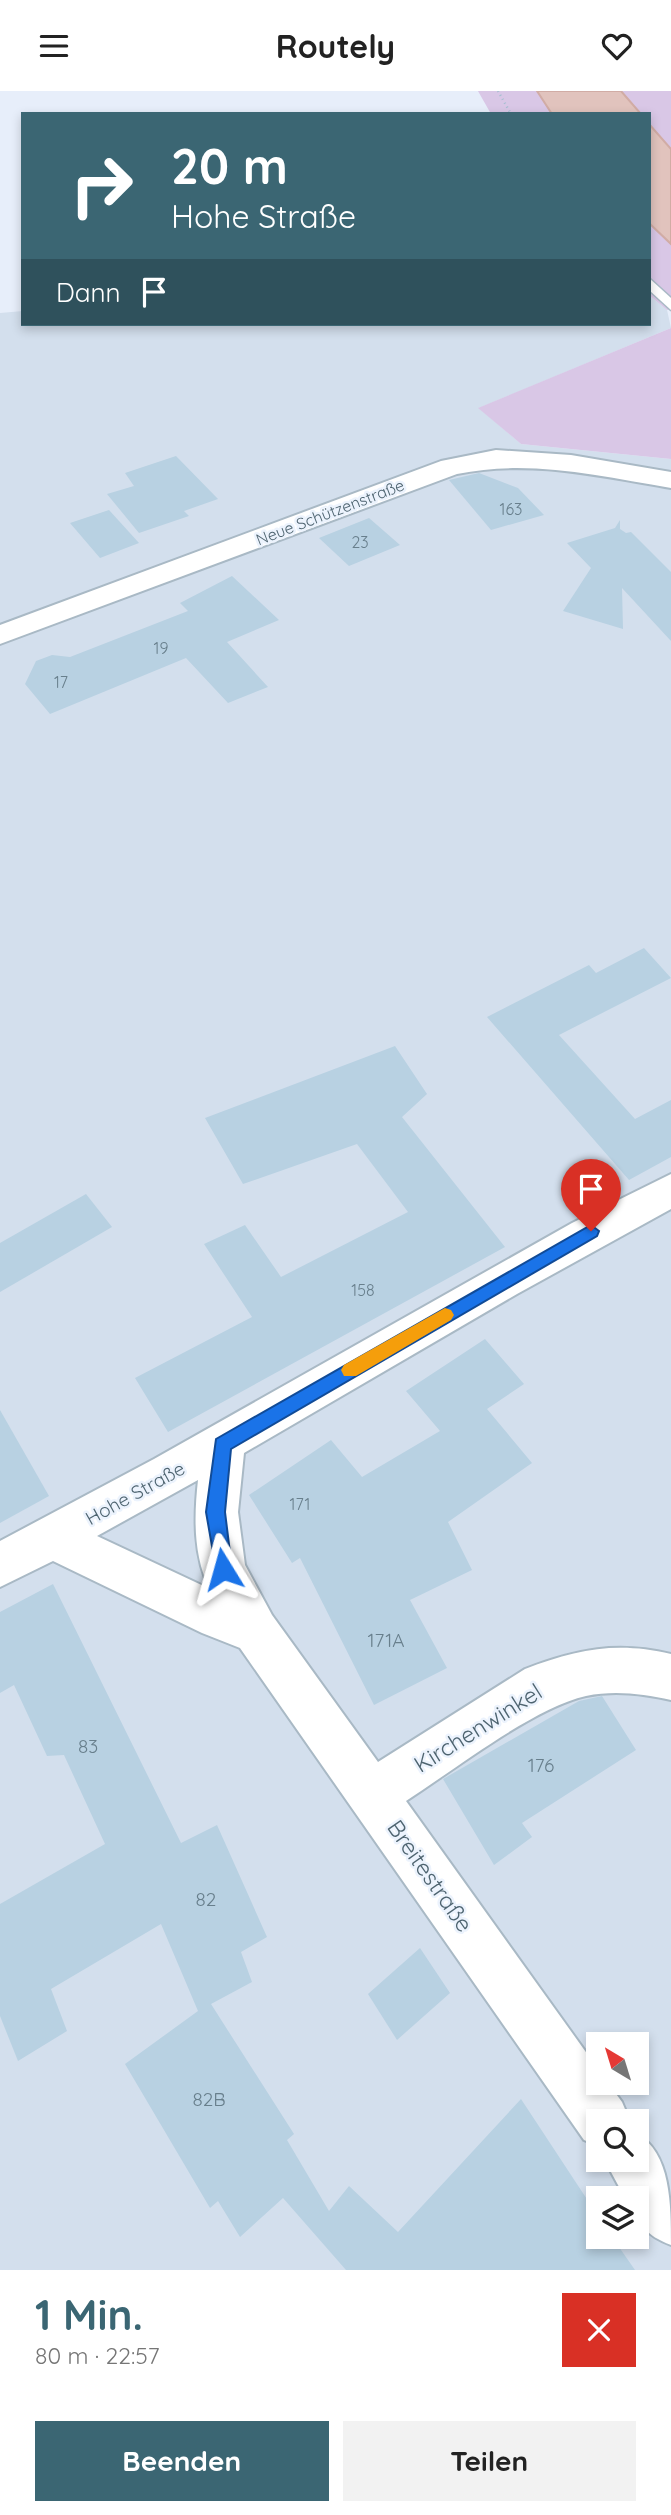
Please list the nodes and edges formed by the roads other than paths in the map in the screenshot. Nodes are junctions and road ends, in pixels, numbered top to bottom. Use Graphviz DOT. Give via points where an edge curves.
graph roads {
  1 [pos="651,284"];
  2 [pos="671,306"];
  3 [pos="671,481"];
  4 [pos="0,635"];
  5 [pos="671,1190"];
  6 [pos="223,1444"];
  7 [pos="53,1538"];
  8 [pos="0,1565"];
  9 [pos="256,1631"];
  10 [pos="671,1677"];
  11 [pos="372,1794"];
  12 [pos="595,2109"];
  13 [pos="640,2172"];
  14 [pos="671,2217"];
  1 -- 2 [label="lane"];
  3 -- 4 [label="street, Neue Schützenstraße" via="571,463 496,458 450,467"];
  5 -- 6 [label="street, Hohe Straße" via="571,1242"];
  6 -- 7 [label="street, Hohe Straße"];
  6 -- 9 [label="street, Breitestraße" via="216,1512 223,1569"];
  7 -- 8 [label="street, Hohe Straße"];
  7 -- 9 [label="street"];
  9 -- 11 [label="street, Breitestraße"];
  10 -- 11 [label="street, Kirchenwinkel" via="638,1669 588,1672 542,1686"];
  11 -- 12 [label="street, Breitestraße"];
  13 -- 14 [label="street"];
}
